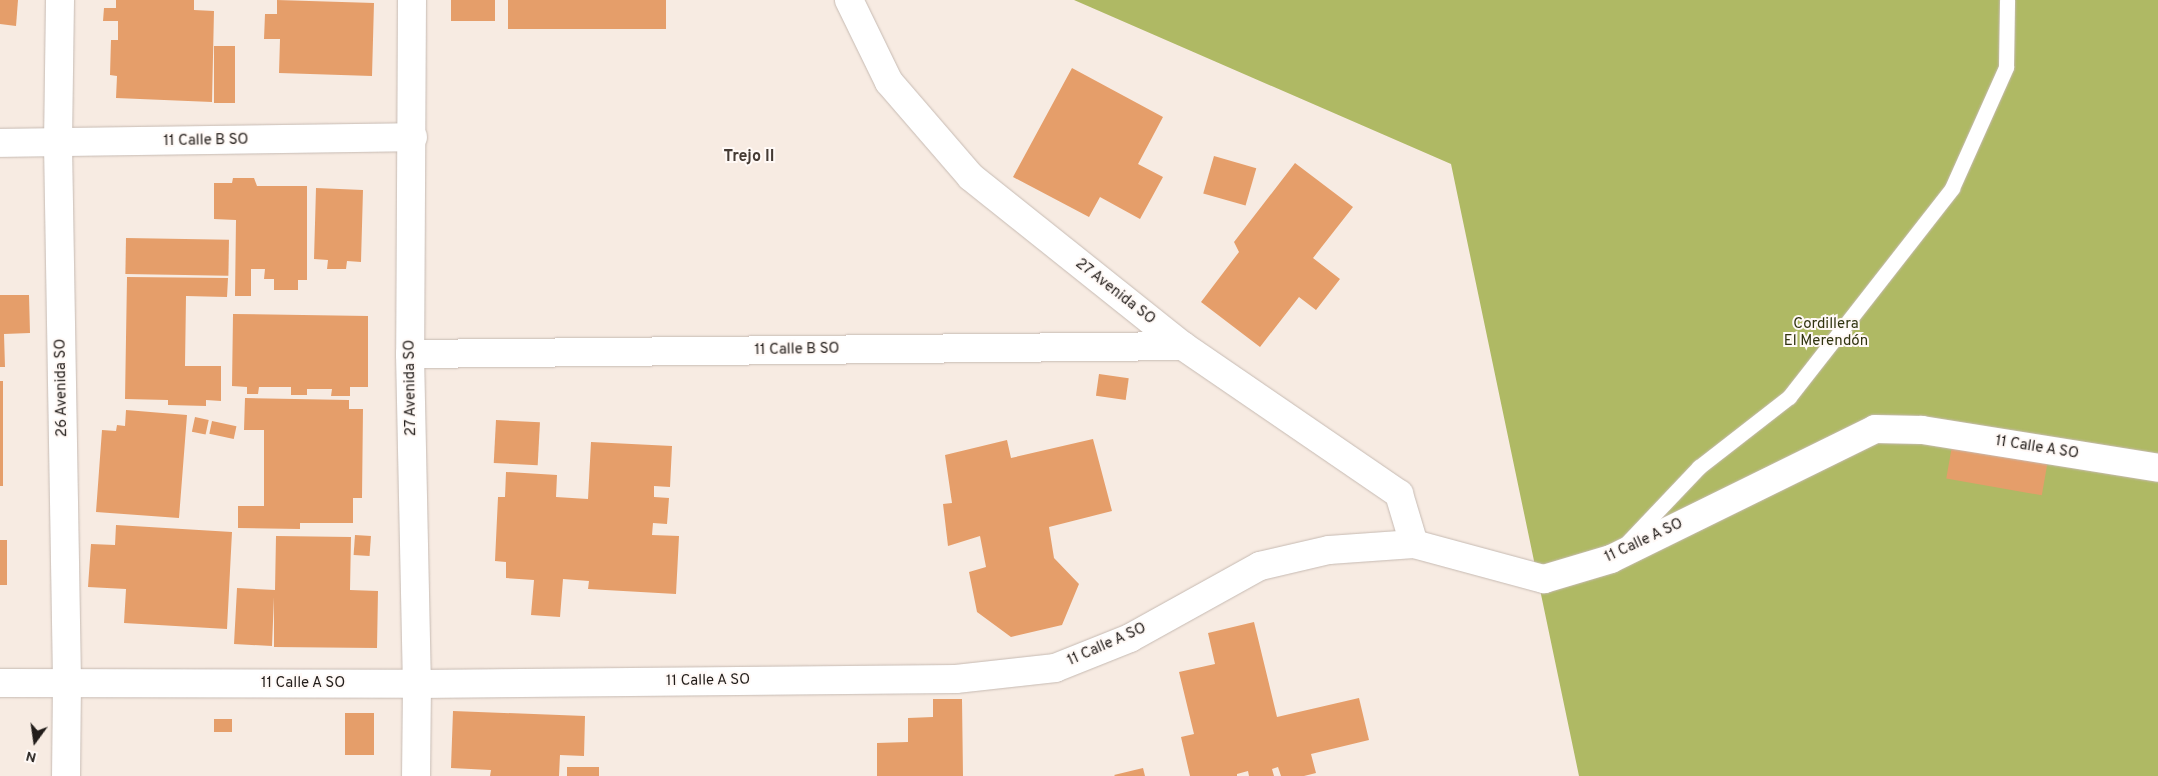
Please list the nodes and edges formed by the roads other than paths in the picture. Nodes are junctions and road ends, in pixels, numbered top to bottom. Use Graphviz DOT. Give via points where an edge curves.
graph roads {
  1 [pos="60,0"];
  2 [pos="412,0"];
  3 [pos="849,0"];
  4 [pos="2007,0"];
  5 [pos="413,137"];
  6 [pos="0,143"];
  7 [pos="58,144"];
  8 [pos="1183,346"];
  9 [pos="410,354"];
  10 [pos="2158,468"];
  11 [pos="1414,544"];
  12 [pos="1611,559"];
  13 [pos="0,683"];
  14 [pos="67,683"];
  15 [pos="417,684"];
  16 [pos="66,776"];
  17 [pos="416,776"];
  1 -- 7 [label="street, 26 Avenida SO"];
  2 -- 5 [label="street, 27 Avenida SO"];
  3 -- 8 [label="street, 27 Avenida SO" via="889,82 971,177"];
  4 -- 12 [label="lane" via="2006,67 1952,188 1789,398 1699,467"];
  5 -- 7 [label="street, 11 Calle B SO"];
  5 -- 9 [label="street, 27 Avenida SO"];
  6 -- 7 [label="street, 11 Calle B SO"];
  7 -- 14 [label="street, 26 Avenida SO"];
  8 -- 9 [label="street, 11 Calle B SO"];
  8 -- 11 [label="street, 27 Avenida SO" via="1398,494"];
  9 -- 15 [label="street, 27 Avenida SO"];
  10 -- 12 [label="street, 11 Calle A SO" via="1922,430 1876,429"];
  11 -- 12 [label="street, 11 Calle A SO" via="1544,578"];
  11 -- 15 [label="street, 11 Calle A SO" via="1329,550 1260,566 1130,638 1055,668 956,679"];
  13 -- 14 [label="street, 11 Calle A SO"];
  14 -- 15 [label="street, 11 Calle A SO"];
  14 -- 16 [label="street, 26 Avenida SO"];
  15 -- 17 [label="street, 27 Avenida SO"];
}
